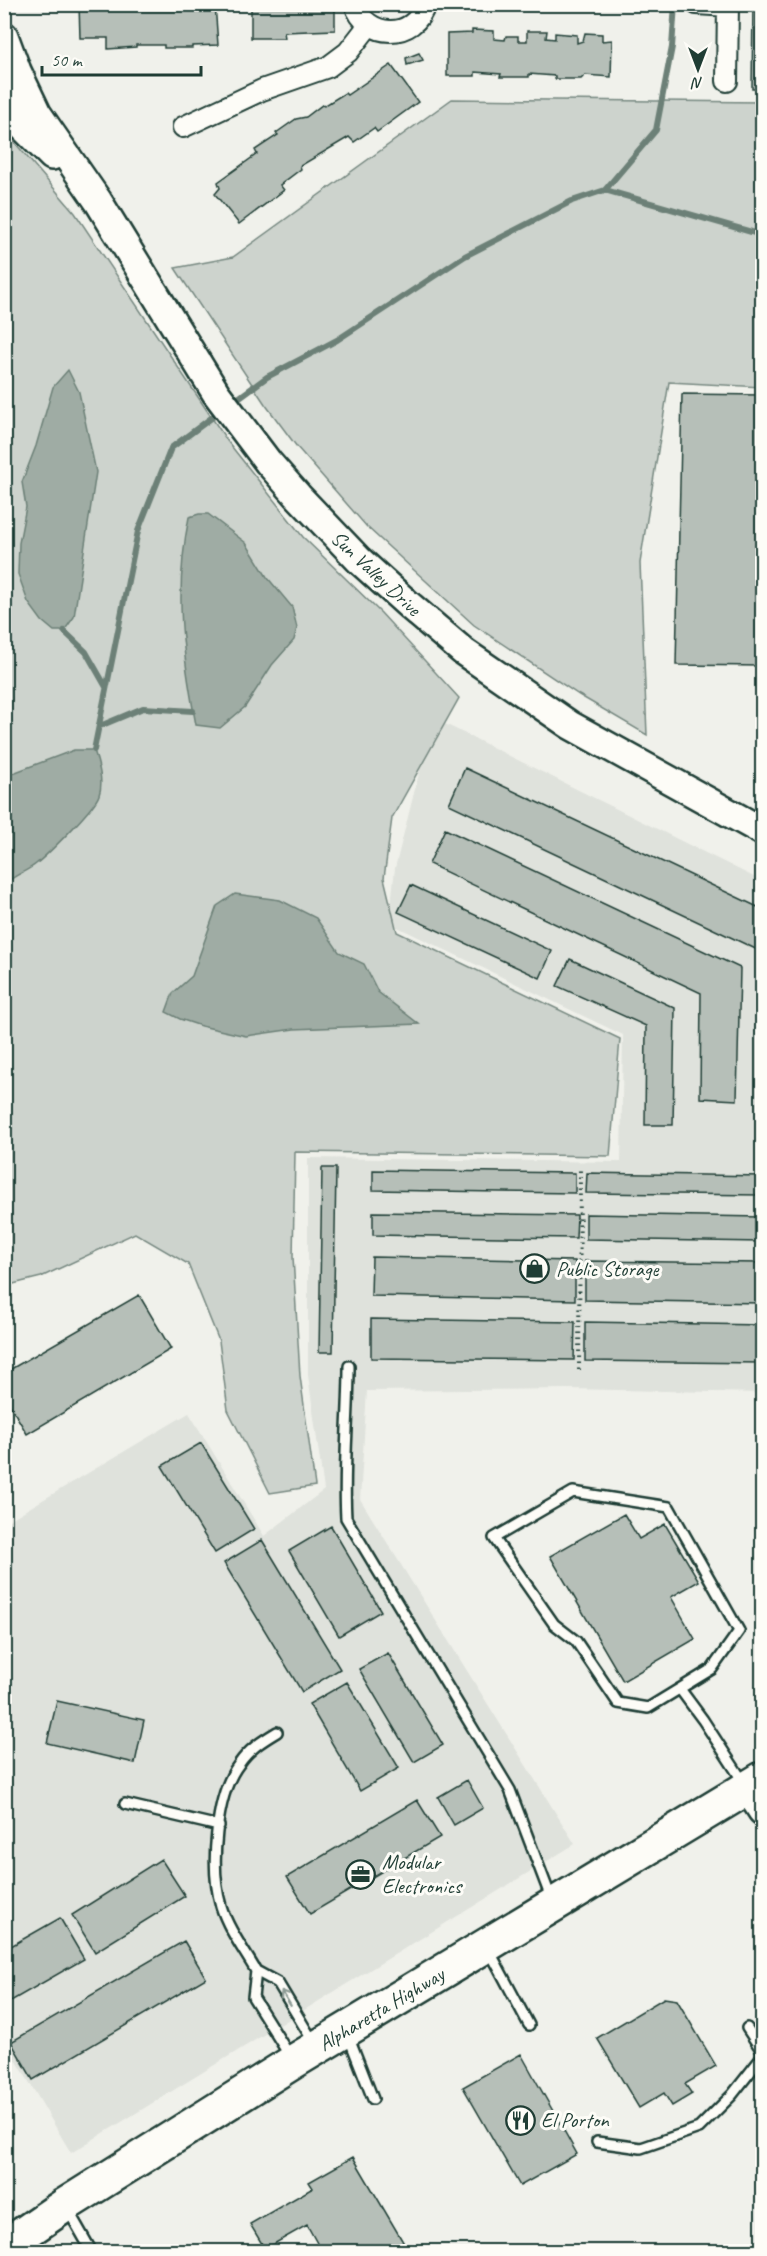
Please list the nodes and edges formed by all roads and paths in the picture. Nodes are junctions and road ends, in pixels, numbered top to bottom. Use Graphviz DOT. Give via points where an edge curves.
graph roads {
  1 [pos="355,4"];
  2 [pos="425,4"];
  3 [pos="697,4"];
  4 [pos="728,5"];
  5 [pos="369,25"];
  6 [pos="4,36"];
  7 [pos="727,81"];
  8 [pos="4,104"];
  9 [pos="183,127"];
  10 [pos="98,201"];
  11 [pos="762,831"];
  12 [pos="580,1167"];
  13 [pos="349,1366"];
  14 [pos="579,1370"];
  15 [pos="680,1689"];
  16 [pos="277,1732"];
  17 [pos="757,1793"];
  18 [pos="125,1804"];
  19 [pos="219,1826"];
  20 [pos="553,1905"];
  21 [pos="486,1945"];
  22 [pos="256,1971"];
  23 [pos="529,2025"];
  24 [pos="747,2028"];
  25 [pos="346,2030"];
  26 [pos="762,2051"];
  27 [pos="305,2055"];
  28 [pos="762,2057"];
  29 [pos="373,2099"];
  30 [pos="597,2142"];
  31 [pos="65,2205"];
  32 [pos="4,2247"];
  33 [pos="92,2252"];
  1 -- 5 [label="street"];
  2 -- 5 [label="street" via="418,19 400,31 389,32"];
  3 -- 4 [label="street"];
  4 -- 7 [label="street"];
  5 -- 9 [label="street" via="348,51 328,67 262,90"];
  6 -- 10 [label="street, Sun Valley Drive" via="37,113"];
  8 -- 10 [label="street, Sun Valley Drive"];
  10 -- 11 [label="street, Sun Valley Drive" via="239,425 298,496 359,560 465,652 570,725"];
  12 -- 14 [label="path"];
  13 -- 20 [label="lane" via="346,1518 510,1790"];
  15 -- 15 [label="lane" via="712,1669 739,1631 669,1507 573,1492 494,1538 554,1624 576,1641 618,1703 648,1708"];
  15 -- 17 [label="lane"];
  16 -- 19 [label="lane" via="259,1742 237,1766 224,1795"];
  17 -- 20 [label="highway, Alpharetta Highway"];
  18 -- 19 [label="lane"];
  19 -- 22 [label="lane" via="216,1846 222,1907"];
  20 -- 21 [label="highway, Alpharetta Highway"];
  21 -- 23 [label="lane"];
  21 -- 25 [label="highway, Alpharetta Highway"];
  27 -- 22 [label="lane, one-way" via="278,1983"];
  22 -- 27 [label="lane" via="253,1997"];
  24 -- 26 [label="lane"];
  25 -- 27 [label="highway, Alpharetta Highway"];
  25 -- 29 [label="lane"];
  27 -- 31 [label="highway, Alpharetta Highway"];
  28 -- 30 [label="lane" via="699,2128 641,2148"];
  31 -- 32 [label="highway, Alpharetta Highway"];
  31 -- 33 [label="lane"];
}
